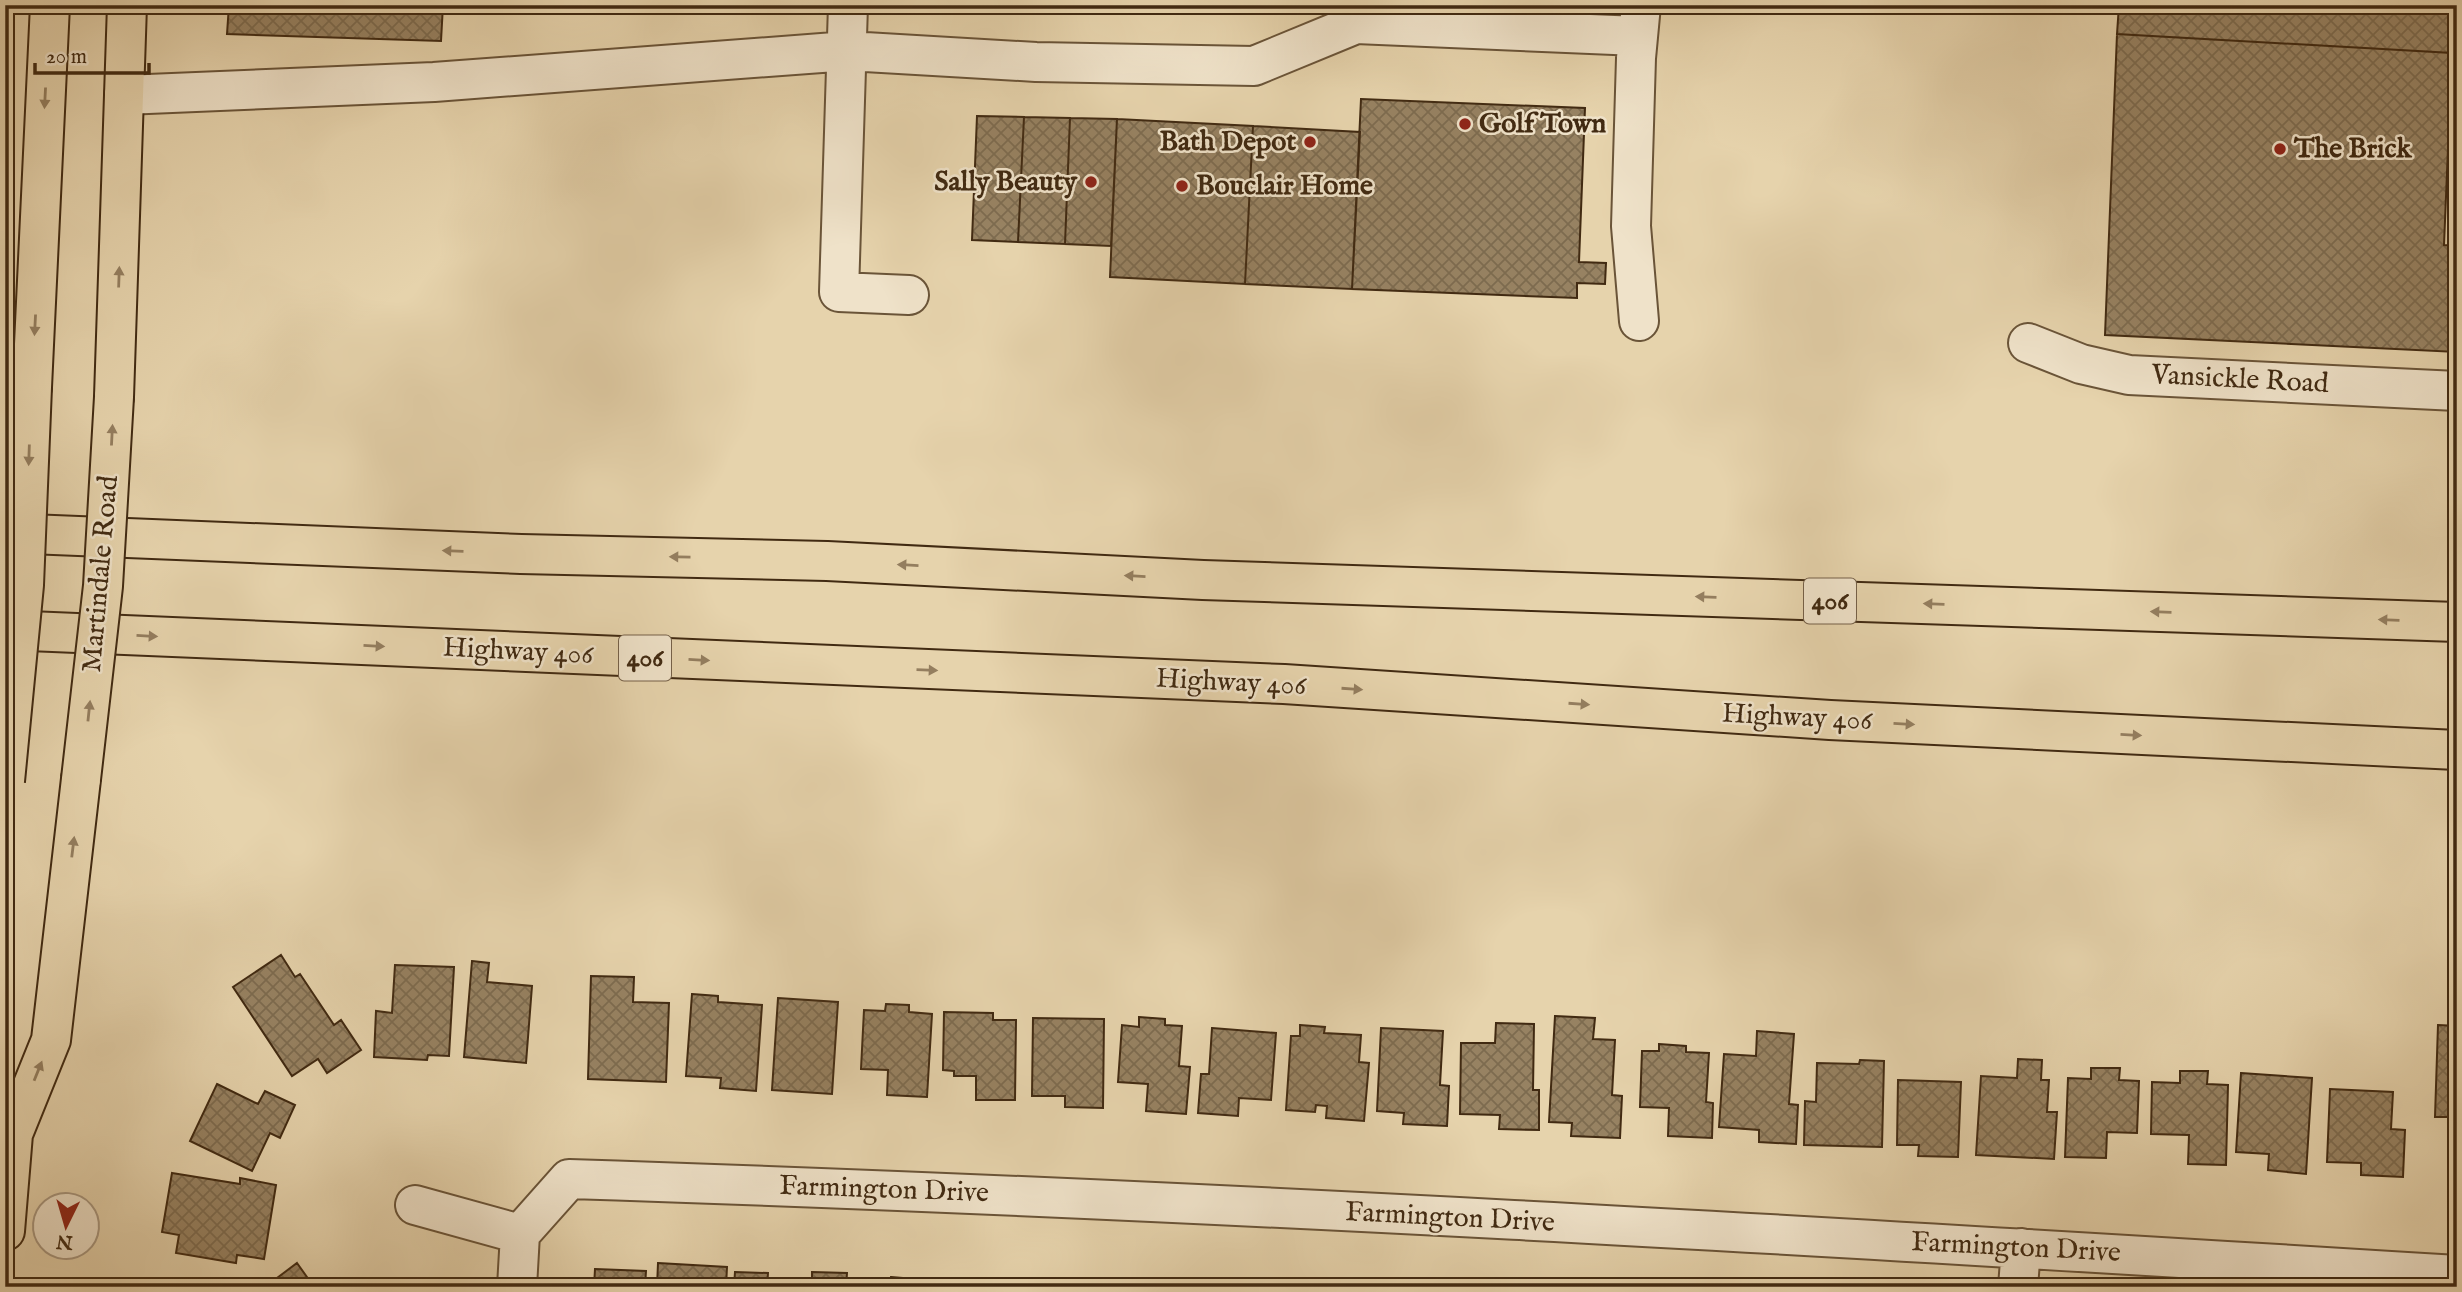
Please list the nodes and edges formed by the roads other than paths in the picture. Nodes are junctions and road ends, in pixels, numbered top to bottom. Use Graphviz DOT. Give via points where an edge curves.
graph roads {
  1 [pos="50,5"];
  2 [pos="127,5"];
  3 [pos="848,5"];
  4 [pos="1640,21"];
  5 [pos="848,51"];
  6 [pos="124,95"];
  7 [pos="909,295"];
  8 [pos="1639,321"];
  9 [pos="2028,343"];
  10 [pos="2457,391"];
  11 [pos="5,533"];
  12 [pos="2457,622"];
  13 [pos="5,630"];
  14 [pos="2457,750"];
  15 [pos="5,781"];
  16 [pos="9,1116"];
  17 [pos="415,1205"];
  18 [pos="5,1231"];
  19 [pos="520,1234"];
  20 [pos="2021,1248"];
  21 [pos="2457,1275"];
  22 [pos="517,1287"];
  23 [pos="2018,1287"];
  1 -- 15 [label="main road, one-way, bridge" via="24,585"];
  2 -- 6 [label="main road, Martindale Road"];
  3 -- 5 [label="street"];
  4 -- 5 [label="street" via="1356,24 1254,66 1036,62"];
  4 -- 8 [label="street" via="1631,226"];
  5 -- 6 [label="street" via="435,82"];
  5 -- 7 [label="street" via="839,292"];
  16 -- 6 [label="main road, Martindale Road, one-way, bridge" via="51,1040 103,586"];
  9 -- 10 [label="street, Vansickle Road" via="2081,364 2129,375"];
  12 -- 11 [label="main road, 406, one-way" via="1203,580 827,561"];
  13 -- 14 [label="main road, Highway 406 / 406, one-way" via="1284,684 1830,720"];
  16 -- 18 [label="main road, Martindale Road"];
  17 -- 19 [label="street"];
  19 -- 20 [label="street, Farmington Drive" via="569,1179 916,1190"];
  19 -- 22 [label="street"];
  20 -- 21 [label="street, Farmington Drive"];
  20 -- 23 [label="street"];
}
